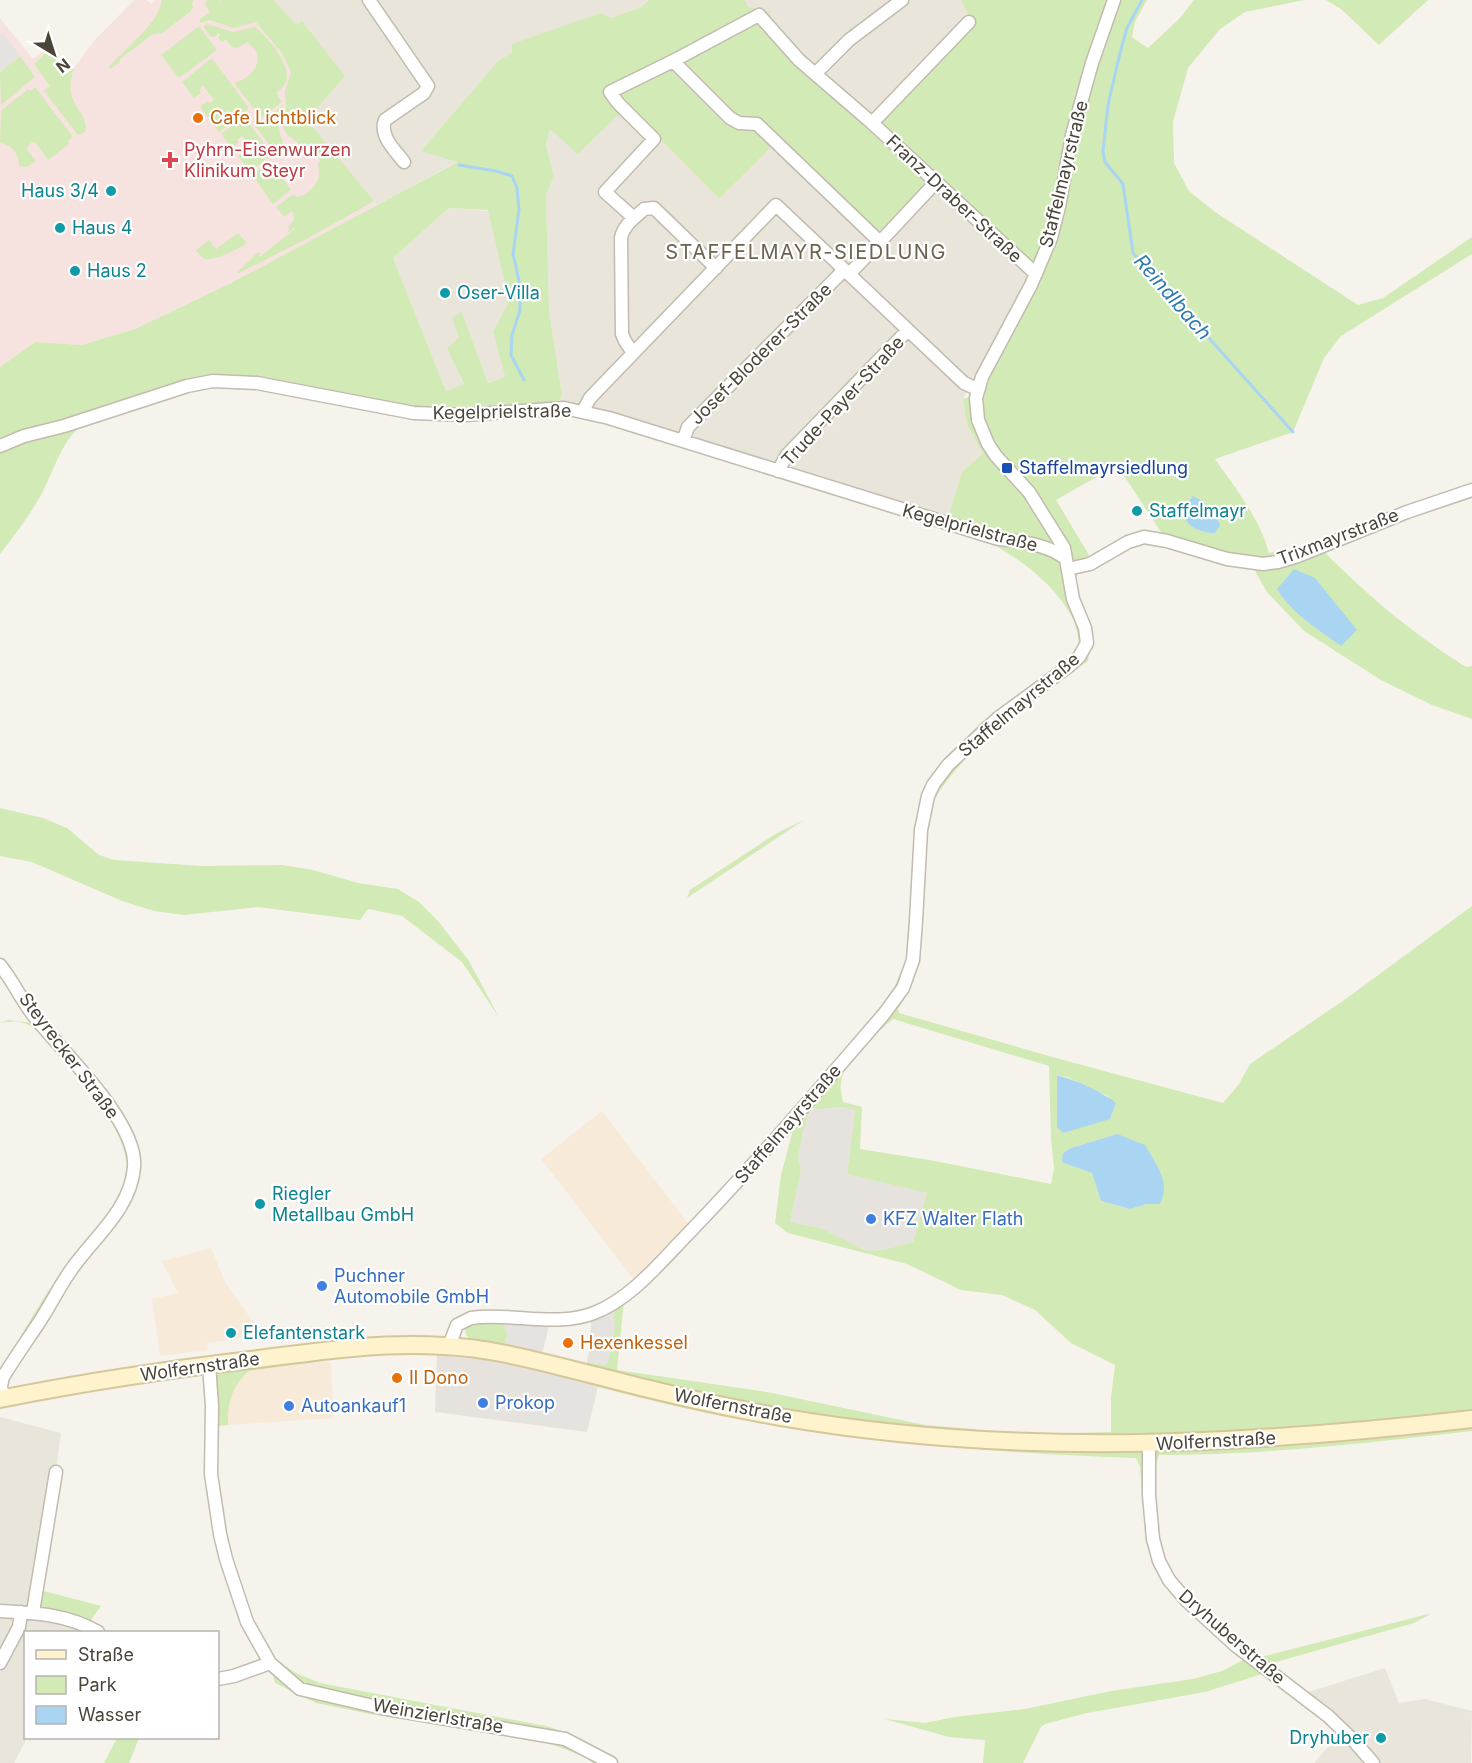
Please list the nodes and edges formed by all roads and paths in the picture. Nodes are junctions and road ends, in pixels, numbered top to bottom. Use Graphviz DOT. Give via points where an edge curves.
graph roads {
  1 [pos="369,0"];
  2 [pos="902,0"];
  3 [pos="1114,0"];
  4 [pos="969,22"];
  5 [pos="673,61"];
  6 [pos="815,74"];
  7 [pos="872,123"];
  8 [pos="404,162"];
  9 [pos="936,182"];
  10 [pos="634,218"];
  11 [pos="880,242"];
  12 [pos="717,268"];
  13 [pos="846,272"];
  14 [pos="1036,274"];
  15 [pos="907,330"];
  16 [pos="633,353"];
  17 [pos="977,389"];
  18 [pos="583,411"];
  19 [pos="682,441"];
  20 [pos="0,446"];
  21 [pos="778,471"];
  22 [pos="1472,490"];
  23 [pos="1047,521"];
  24 [pos="1032,544"];
  25 [pos="1067,564"];
  26 [pos="0,965"];
  27 [pos="448,1346"];
  28 [pos="209,1365"];
  29 [pos="1,1399"];
  30 [pos="1472,1419"];
  31 [pos="1149,1444"];
  32 [pos="56,1472"];
  33 [pos="0,1611"];
  34 [pos="27,1612"];
  35 [pos="96,1631"];
  36 [pos="0,1663"];
  37 [pos="270,1663"];
  38 [pos="219,1678"];
  39 [pos="611,1763"];
  40 [pos="1373,1763"];
  1 -- 8 [label="street" via="428,86 383,125 388,141"];
  2 -- 6 [label="street" via="849,40"];
  3 -- 14 [label="street, Staffelmayrstraße" via="1072,135 1051,238"];
  4 -- 7 [label="street, Franz-Draber-Straße"];
  5 -- 6 [label="street, Franz-Draber-Straße" via="759,15"];
  5 -- 10 [label="street" via="610,92 654,139 604,192"];
  5 -- 11 [label="street" via="730,118 757,124"];
  6 -- 7 [label="street, Franz-Draber-Straße"];
  7 -- 9 [label="street, Franz-Draber-Straße"];
  9 -- 11 [label="street, Josef-Bloderer-Straße"];
  9 -- 14 [label="street, Franz-Draber-Straße"];
  10 -- 12 [label="street" via="644,209 654,208"];
  10 -- 16 [label="street" via="621,238 622,334"];
  11 -- 13 [label="street, Josef-Bloderer-Straße"];
  12 -- 13 [label="street" via="777,205"];
  12 -- 16 [label="street"];
  13 -- 15 [label="street"];
  13 -- 19 [label="street, Josef-Bloderer-Straße" via="688,427"];
  14 -- 17 [label="street, Staffelmayrstraße"];
  15 -- 17 [label="street" via="964,383"];
  15 -- 21 [label="street, Trude-Payer-Straße" via="788,454"];
  16 -- 18 [label="street" via="590,398"];
  17 -- 23 [label="street, Staffelmayrstraße" via="976,409 982,433"];
  18 -- 19 [label="street, Kegelprielstraße"];
  18 -- 20 [label="street, Kegelprielstraße" via="564,408 464,416 414,413 257,382 213,381"];
  19 -- 21 [label="street, Kegelprielstraße"];
  21 -- 24 [label="street, Kegelprielstraße" via="995,538"];
  22 -- 25 [label="street, Trixmayrstraße" via="1278,562 1227,559 1144,537 1090,564"];
  23 -- 24 [label="street" via="1048,533"];
  23 -- 25 [label="street, Staffelmayrstraße" via="1060,539"];
  24 -- 25 [label="street, Kegelprielstraße" via="1056,552"];
  25 -- 27 [label="street, Staffelmayrstraße" via="1073,599 1087,636 1084,650 1070,666 980,733 933,785 921,830 913,960 903,988 890,1007 745,1175 622,1297 593,1314 570,1318 471,1318 457,1325"];
  26 -- 29 [label="street, Steyrecker Straße" via="37,1021 78,1066 117,1119 131,1144 134,1167 119,1211 71,1270 8,1370 2,1382"];
  27 -- 28 [label="main road, Wolfernstraße" via="366,1347"];
  27 -- 31 [label="main road, Wolfernstraße" via="494,1352 783,1417 1005,1442"];
  28 -- 29 [label="main road, Wolfernstraße"];
  28 -- 37 [label="street, Weinzierlstraße" via="211,1474 220,1534 247,1622"];
  30 -- 31 [label="main road, Wolfernstraße" via="1376,1430"];
  31 -- 40 [label="street, Dryhuberstraße" via="1154,1539 1169,1580 1235,1645 1328,1716"];
  32 -- 34 [label="street"];
  33 -- 34 [label="street"];
  34 -- 35 [label="street" via="73,1620"];
  34 -- 36 [label="street"];
  37 -- 38 [label="street"];
  37 -- 39 [label="street, Weinzierlstraße" via="300,1689 382,1708 565,1739"];
}
